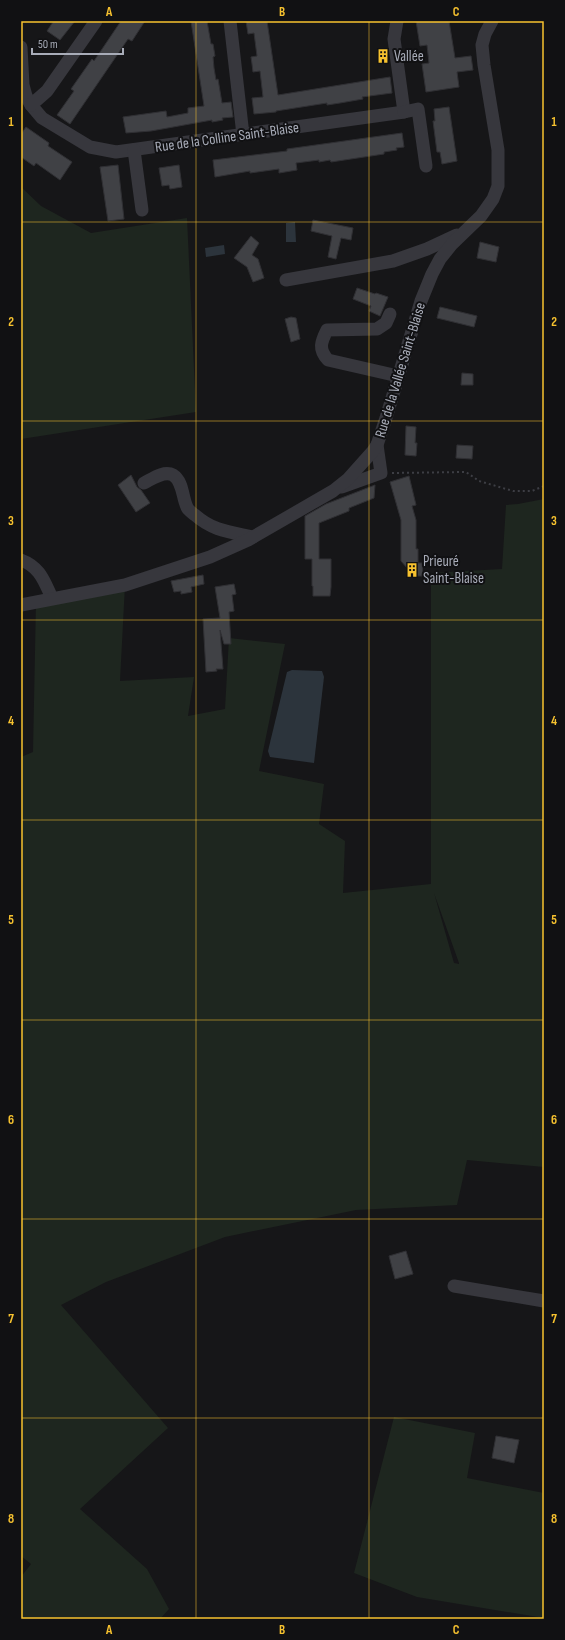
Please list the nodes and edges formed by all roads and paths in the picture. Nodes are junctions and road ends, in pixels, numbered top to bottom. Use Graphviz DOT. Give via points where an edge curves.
graph roads {
  1 [pos="96,21"];
  2 [pos="230,21"];
  3 [pos="397,21"];
  4 [pos="492,21"];
  5 [pos="21,47"];
  6 [pos="31,105"];
  7 [pos="404,112"];
  8 [pos="243,135"];
  9 [pos="134,150"];
  10 [pos="426,166"];
  11 [pos="142,210"];
  12 [pos="465,232"];
  13 [pos="286,280"];
  14 [pos="390,314"];
  15 [pos="398,376"];
  16 [pos="377,445"];
  17 [pos="381,473"];
  18 [pos="144,483"];
  19 [pos="544,486"];
  20 [pos="333,491"];
  21 [pos="253,537"];
  22 [pos="21,560"];
  23 [pos="52,598"];
  24 [pos="21,605"];
  25 [pos="454,1286"];
  26 [pos="544,1301"];
  1 -- 6 [label="street" via="47,91"];
  2 -- 8 [label="street"];
  3 -- 7 [label="street" via="394,39"];
  4 -- 12 [label="street, Rue de la Vallée Saint-Blaise" via="482,45 498,150 498,186 493,199 481,216"];
  5 -- 6 [label="street, Rue de la Colline Saint-Blaise" via="23,85"];
  6 -- 9 [label="street, Rue de la Colline Saint-Blaise" via="42,118 90,147 116,152"];
  7 -- 8 [label="street, Rue de la Colline Saint-Blaise"];
  7 -- 10 [label="street, Rue de la Colline Saint-Blaise" via="418,109"];
  8 -- 9 [label="street, Rue de la Colline Saint-Blaise"];
  9 -- 11 [label="street"];
  12 -- 13 [label="street" via="393,261"];
  12 -- 15 [label="street, Rue de la Vallée Saint-Blaise" via="444,254 432,274"];
  14 -- 15 [label="street" via="386,323 377,329 327,330 321,342 322,354 328,360"];
  15 -- 16 [label="street, Rue de la Vallée Saint-Blaise"];
  16 -- 17 [label="street"];
  16 -- 20 [label="street, Rue de la Vallée Saint-Blaise" via="348,479"];
  17 -- 19 [label="path" via="466,472 479,480 513,491 532,491"];
  17 -- 20 [label="street"];
  18 -- 21 [label="street" via="157,476 173,475 179,483 188,509 205,524 218,530"];
  20 -- 21 [label="street, Rue de la Vallée Saint-Blaise"];
  21 -- 23 [label="street, Rue de la Vallée Saint-Blaise" via="210,557 124,584"];
  22 -- 23 [label="street" via="31,564 40,574"];
  23 -- 24 [label="street, Rue de la Vallée Saint-Blaise"];
  25 -- 26 [label="street"];
}
